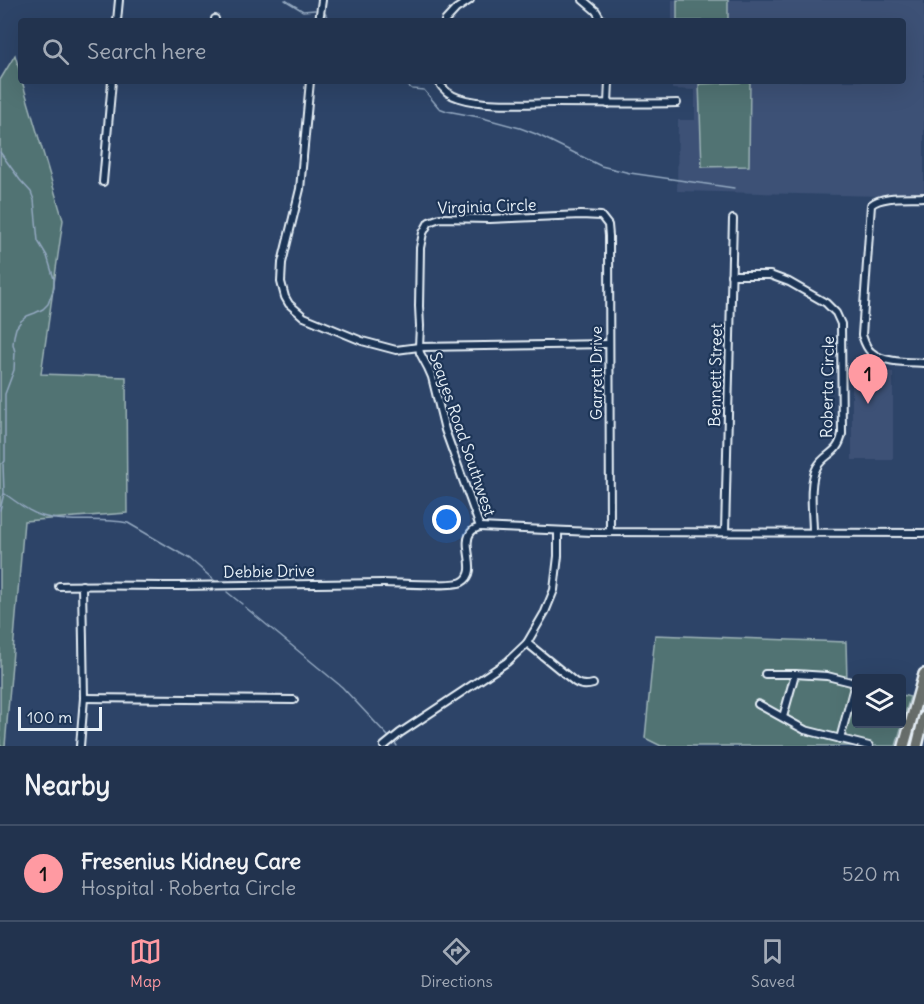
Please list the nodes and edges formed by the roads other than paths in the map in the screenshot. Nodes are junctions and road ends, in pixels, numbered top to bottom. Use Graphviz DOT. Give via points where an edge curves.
graph roads {
  1 [pos="119,0"];
  2 [pos="322,0"];
  3 [pos="470,0"];
  4 [pos="583,0"];
  5 [pos="117,18"];
  6 [pos="319,18"];
  7 [pos="448,18"];
  8 [pos="600,18"];
  9 [pos="112,84"];
  10 [pos="310,84"];
  11 [pos="440,84"];
  12 [pos="609,84"];
  13 [pos="608,104"];
  14 [pos="678,104"];
  15 [pos="103,182"];
  16 [pos="924,197"];
  17 [pos="601,216"];
  18 [pos="733,219"];
  19 [pos="731,274"];
  20 [pos="609,344"];
  21 [pos="419,347"];
  22 [pos="924,363"];
  23 [pos="480,527"];
  24 [pos="558,531"];
  25 [pos="610,532"];
  26 [pos="725,532"];
  27 [pos="813,532"];
  28 [pos="924,533"];
  29 [pos="82,585"];
  30 [pos="59,586"];
  31 [pos="527,643"];
  32 [pos="765,674"];
  33 [pos="795,674"];
  34 [pos="924,674"];
  35 [pos="593,684"];
  36 [pos="84,698"];
  37 [pos="294,700"];
  38 [pos="758,704"];
  39 [pos="783,717"];
  40 [pos="924,717"];
  41 [pos="840,739"];
  42 [pos="80,746"];
  43 [pos="384,746"];
  44 [pos="869,746"];
  45 [pos="904,746"];
  46 [pos="917,746"];
  1 -- 5 [label="street"];
  2 -- 6 [label="street"];
  3 -- 7 [label="street"];
  4 -- 8 [label="street"];
  9 -- 15 [label="street"];
  10 -- 21 [label="street, Seayes Road Southwest" via="300,189 282,263 285,297 304,317 362,341 396,350"];
  11 -- 13 [label="street" via="451,95 473,101"];
  12 -- 13 [label="street"];
  13 -- 14 [label="street"];
  16 -- 22 [label="street" via="877,200 871,205 862,335 872,353 881,358"];
  17 -- 20 [label="street, Garrett Drive" via="608,225 609,236"];
  17 -- 21 [label="street, Virginia Circle" via="440,218 429,222 420,248"];
  18 -- 19 [label="street, Bennett Street"];
  19 -- 26 [label="street, Bennett Street"];
  19 -- 27 [label="street, Roberta Circle" via="770,275 789,282 826,303 837,313 841,324 842,434 838,447 814,474"];
  20 -- 21 [label="street"];
  20 -- 25 [label="street, Garrett Drive"];
  21 -- 23 [label="street, Seayes Road Southwest"];
  23 -- 24 [label="street, Seayes Road Southwest"];
  23 -- 29 [label="street, Debbie Drive" via="469,537 470,568 466,579 459,583"];
  24 -- 25 [label="street, Seayes Road Southwest"];
  24 -- 31 [label="street" via="554,590"];
  25 -- 26 [label="street, Seayes Road Southwest"];
  26 -- 27 [label="street, Seayes Road Southwest"];
  27 -- 28 [label="street, Seayes Road Southwest"];
  29 -- 30 [label="street, Debbie Drive"];
  29 -- 36 [label="street"];
  31 -- 35 [label="street" via="575,682"];
  31 -- 43 [label="street" via="507,662"];
  32 -- 33 [label="street"];
  33 -- 39 [label="street"];
  33 -- 41 [label="street" via="855,683"];
  34 -- 45 [label="main road"];
  36 -- 37 [label="street"];
  36 -- 42 [label="street"];
  38 -- 39 [label="street"];
  39 -- 41 [label="street" via="805,730"];
  40 -- 46 [label="main road"];
  41 -- 44 [label="street"];
}
